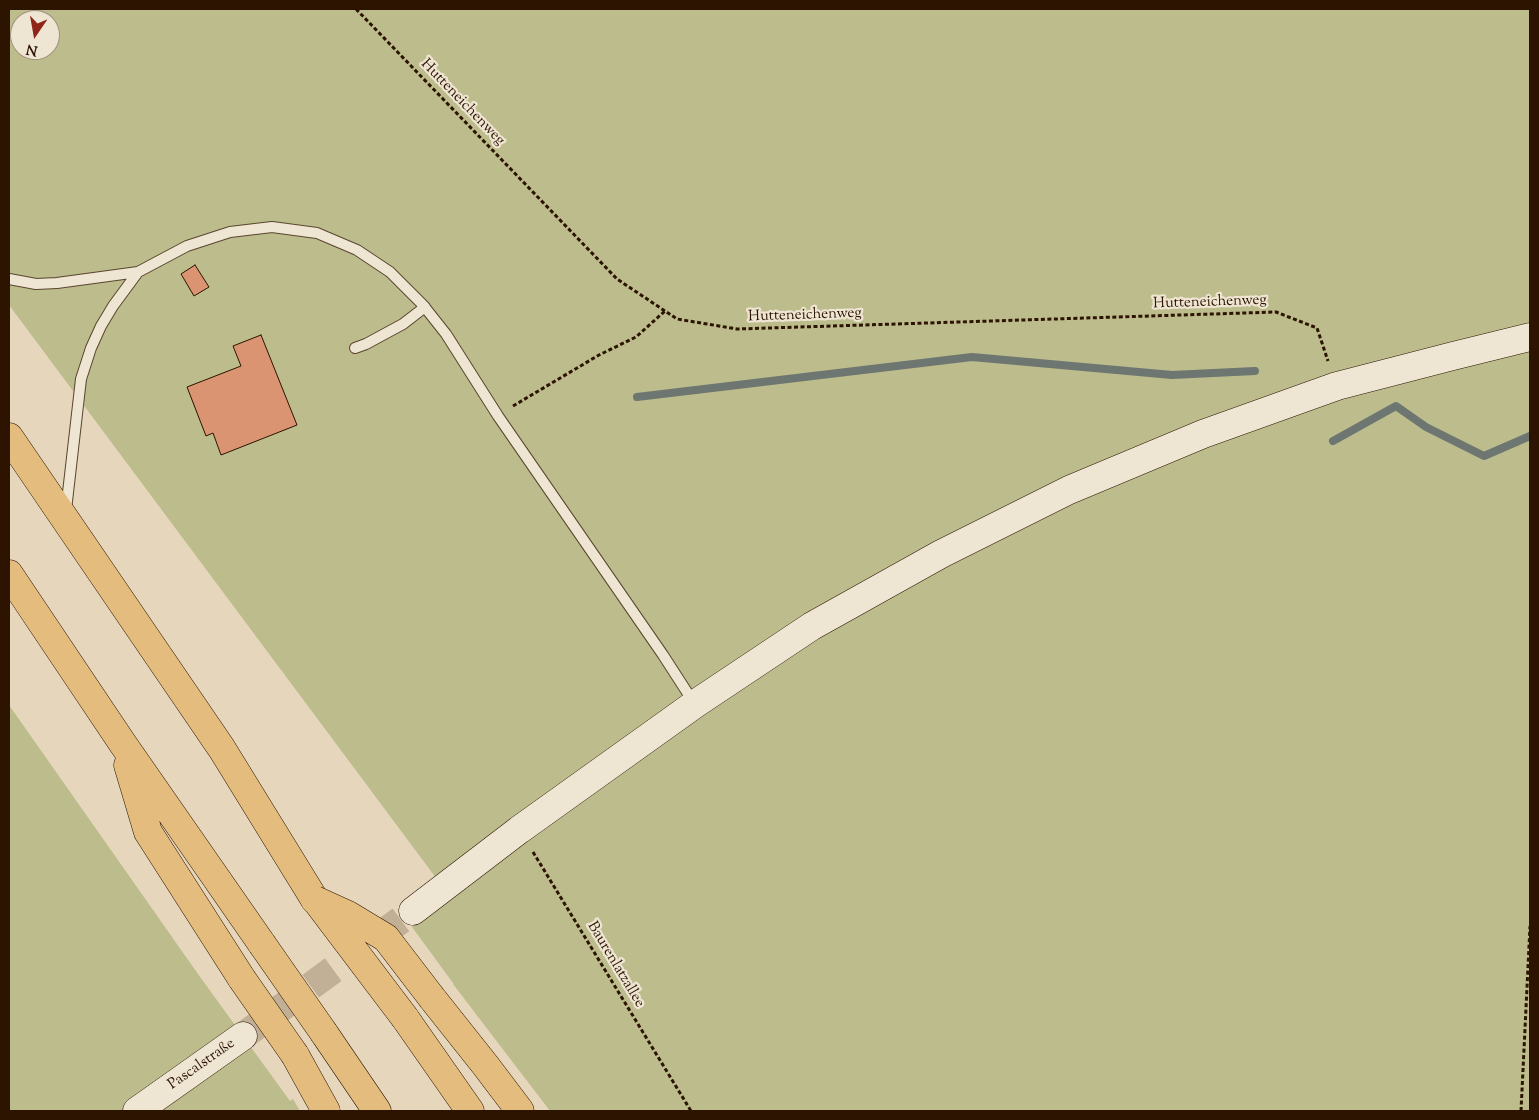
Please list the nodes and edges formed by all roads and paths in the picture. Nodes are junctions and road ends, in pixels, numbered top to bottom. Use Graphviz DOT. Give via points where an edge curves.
graph roads {
  1 [pos="356,9"];
  2 [pos="138,272"];
  3 [pos="9,279"];
  4 [pos="425,307"];
  5 [pos="665,310"];
  6 [pos="1530,337"];
  7 [pos="355,348"];
  8 [pos="1337,386"];
  9 [pos="498,416"];
  10 [pos="9,437"];
  11 [pos="65,520"];
  12 [pos="10,578"];
  13 [pos="695,704"];
  14 [pos="123,744"];
  15 [pos="519,830"];
  16 [pos="313,896"];
  17 [pos="412,911"];
  18 [pos="1530,926"];
  19 [pos="243,1036"];
  20 [pos="137,1111"];
  21 [pos="326,1111"];
  22 [pos="377,1111"];
  23 [pos="470,1111"];
  24 [pos="520,1111"];
  25 [pos="691,1111"];
  26 [pos="1522,1111"];
  1 -- 5 [label="path, Hutteneichenweg" via="617,279"];
  2 -- 3 [label="lane" via="57,283 36,284"];
  2 -- 4 [label="lane" via="187,246 230,232 272,227 317,233 357,250 390,272"];
  2 -- 11 [label="lane" via="101,326 81,378"];
  4 -- 7 [label="lane" via="403,324"];
  4 -- 9 [label="lane"];
  5 -- 8 [label="path, Hutteneichenweg" via="677,319 737,329 1276,312 1317,328"];
  5 -- 9 [label="path" via="636,337 599,355"];
  6 -- 8 [label="street"];
  8 -- 13 [label="street" via="1203,434 1069,490 941,554 812,626"];
  9 -- 13 [label="lane"];
  10 -- 11 [label="highway"];
  11 -- 16 [label="highway" via="222,749"];
  12 -- 14 [label="highway"];
  13 -- 15 [label="street"];
  14 -- 21 [label="highway, bridge" via="148,832 242,980 295,1055"];
  14 -- 22 [label="highway, bridge"];
  15 -- 17 [label="street"];
  15 -- 25 [label="path, Baurenlatzallee"];
  16 -- 23 [label="highway, bridge"];
  16 -- 24 [label="highway, bridge" via="386,938"];
  18 -- 26 [label="path"];
  19 -- 20 [label="street, Pascalstraße"];
}
